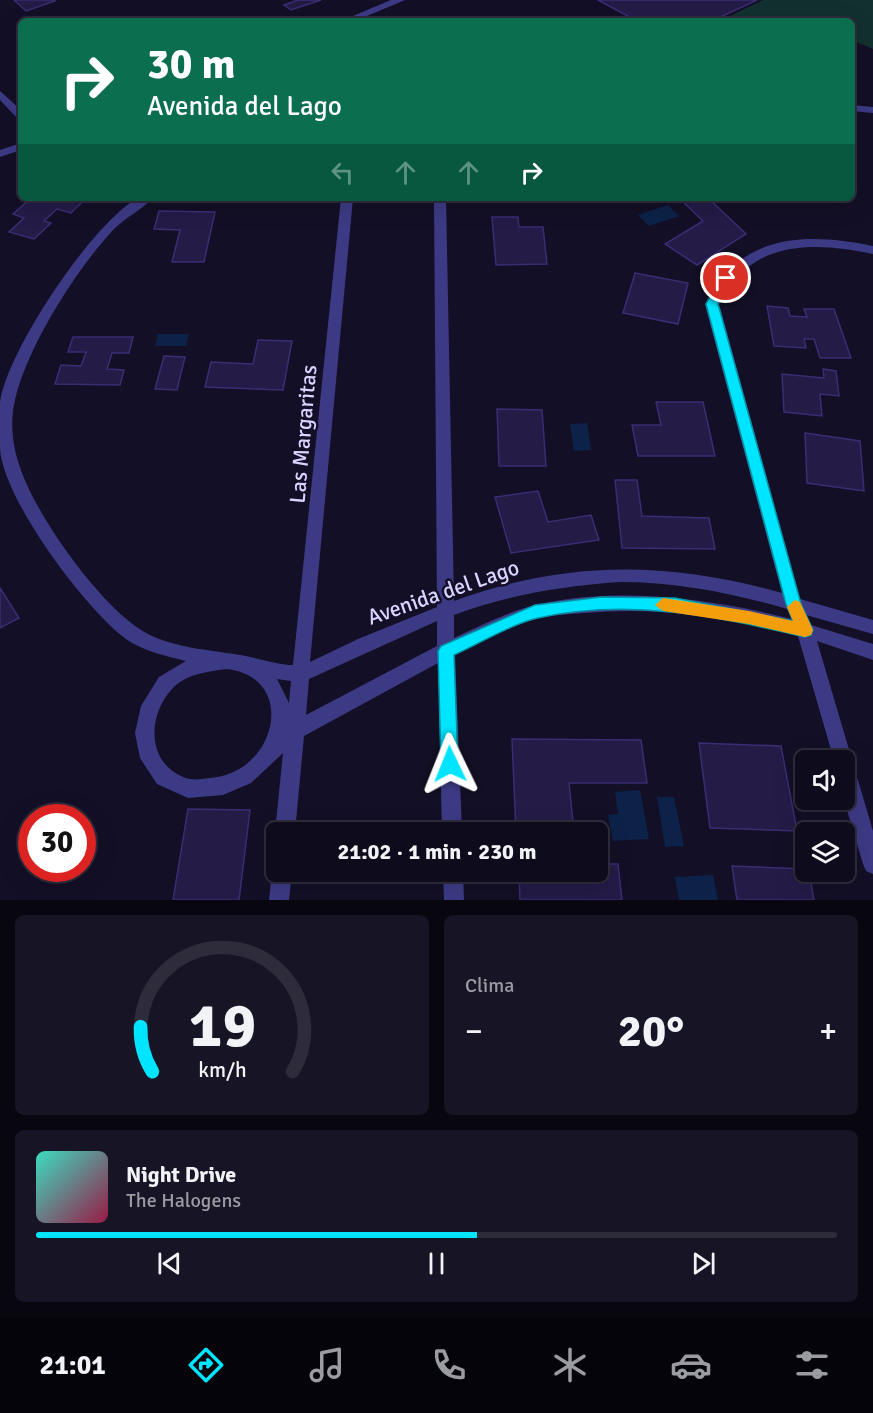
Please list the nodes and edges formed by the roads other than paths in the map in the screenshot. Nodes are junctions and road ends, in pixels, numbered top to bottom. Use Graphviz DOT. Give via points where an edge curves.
graph roads {
  1 [pos="400,0"];
  2 [pos="354,18"];
  3 [pos="0,94"];
  4 [pos="855,108"];
  5 [pos="873,110"];
  6 [pos="18,113"];
  7 [pos="18,147"];
  8 [pos="0,154"];
  9 [pos="140,201"];
  10 [pos="347,201"];
  11 [pos="440,201"];
  12 [pos="873,250"];
  13 [pos="793,604"];
  14 [pos="447,612"];
  15 [pos="873,627"];
  16 [pos="805,630"];
  17 [pos="446,651"];
  18 [pos="873,652"];
  19 [pos="236,663"];
  20 [pos="301,674"];
  21 [pos="294,732"];
  22 [pos="840,750"];
  23 [pos="272,752"];
  24 [pos="855,803"];
  25 [pos="286,822"];
  26 [pos="452,822"];
  27 [pos="873,864"];
  28 [pos="281,882"];
  29 [pos="453,882"];
  30 [pos="279,900"];
  31 [pos="454,900"];
  1 -- 2 [label="street"];
  3 -- 6 [label="street"];
  4 -- 5 [label="street"];
  7 -- 8 [label="street"];
  9 -- 19 [label="street" via="106,230 25,350 6,407 7,450 18,483 56,547 102,608 134,634 176,651"];
  10 -- 20 [label="street, Las Margaritas"];
  11 -- 14 [label="street"];
  12 -- 13 [label="street" via="846,243 800,242 753,257 726,278 712,304"];
  13 -- 14 [label="street, Avenida del Lago" via="751,591 674,577 601,576 521,588"];
  13 -- 15 [label="street, Avenida del Lago"];
  13 -- 16 [label="street"];
  14 -- 17 [label="street"];
  14 -- 20 [label="street, Avenida del Lago"];
  16 -- 17 [label="street" via="675,605 602,604 535,612"];
  16 -- 18 [label="street"];
  16 -- 22 [label="street"];
  17 -- 21 [label="street"];
  17 -- 26 [label="street"];
  19 -- 20 [label="street"];
  19 -- 23 [label="street" via="266,679 280,699 281,725"];
  19 -- 23 [label="street" via="204,663 183,671 164,685 150,703 143,724 143,745 151,764 167,779 187,788 211,789 235,783 256,770"];
  20 -- 21 [label="street, Las Margaritas"];
  21 -- 23 [label="street"];
  21 -- 25 [label="street, Las Margaritas"];
  24 -- 27 [label="street"];
  28 -- 30 [label="street"];
  29 -- 31 [label="street"];
}
